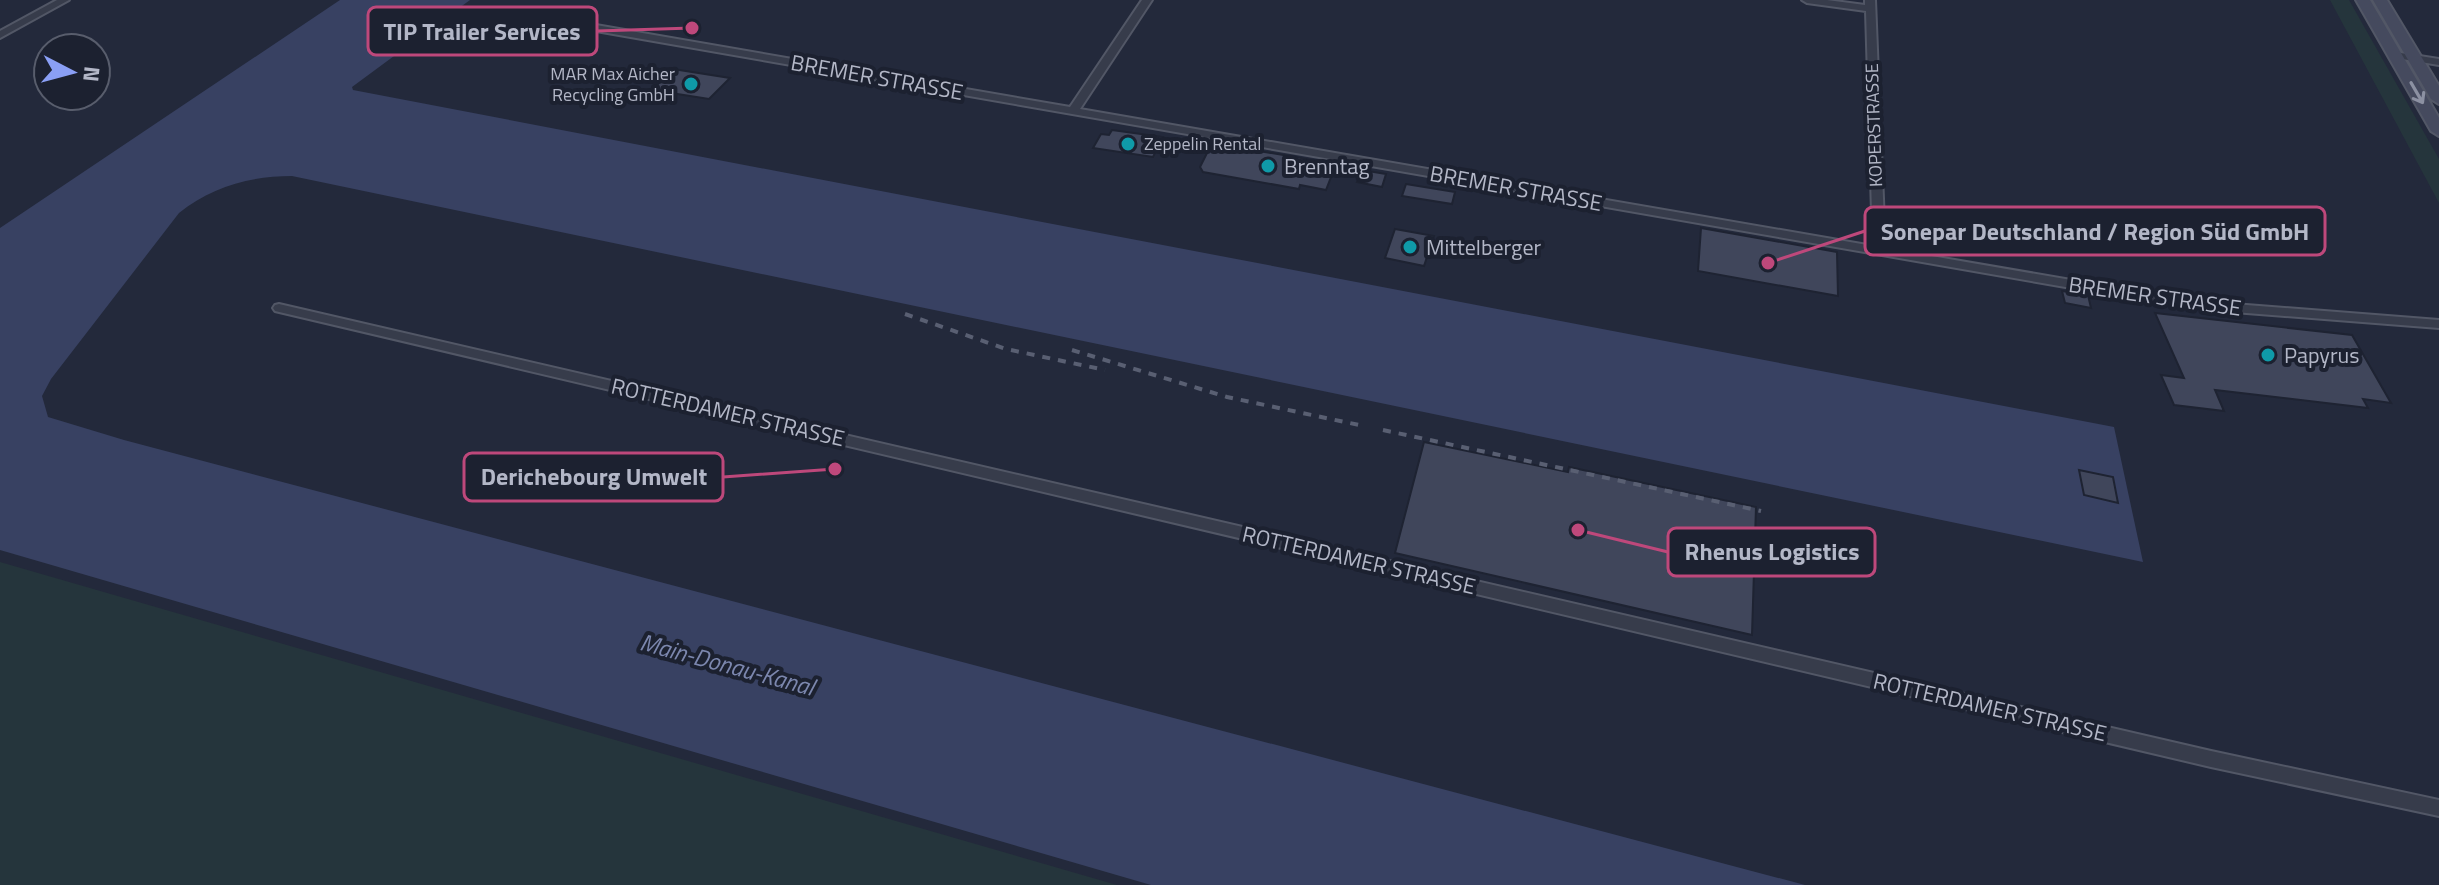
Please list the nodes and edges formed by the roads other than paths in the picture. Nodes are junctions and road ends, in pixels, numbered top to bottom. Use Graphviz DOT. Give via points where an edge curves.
graph roads {
  1 [pos="64,0"];
  2 [pos="1147,0"];
  3 [pos="1807,0"];
  4 [pos="2363,0"];
  5 [pos="2380,0"];
  6 [pos="1870,4"];
  7 [pos="596,28"];
  8 [pos="0,35"];
  9 [pos="2394,55"];
  10 [pos="2415,58"];
  11 [pos="2439,62"];
  12 [pos="2435,79"];
  13 [pos="2439,99"];
  14 [pos="1073,111"];
  15 [pos="2439,131"];
  16 [pos="1879,251"];
  17 [pos="279,308"];
  18 [pos="2439,324"];
  19 [pos="2439,808"];
  1 -- 8 [label="street"];
  2 -- 14 [label="street"];
  3 -- 6 [label="street"];
  4 -- 9 [label="main road"];
  5 -- 10 [label="main road"];
  6 -- 16 [label="street, KOPERSTRASSE"];
  7 -- 14 [label="street, BREMER STRASSE"];
  9 -- 10 [label="street"];
  9 -- 15 [label="main road, one-way"];
  10 -- 11 [label="street"];
  10 -- 12 [label="main road"];
  12 -- 13 [label="main road"];
  14 -- 16 [label="street, BREMER STRASSE"];
  16 -- 18 [label="street, BREMER STRASSE" via="2190,303"];
  17 -- 19 [label="street, ROTTERDAMER STRASSE"];
}
